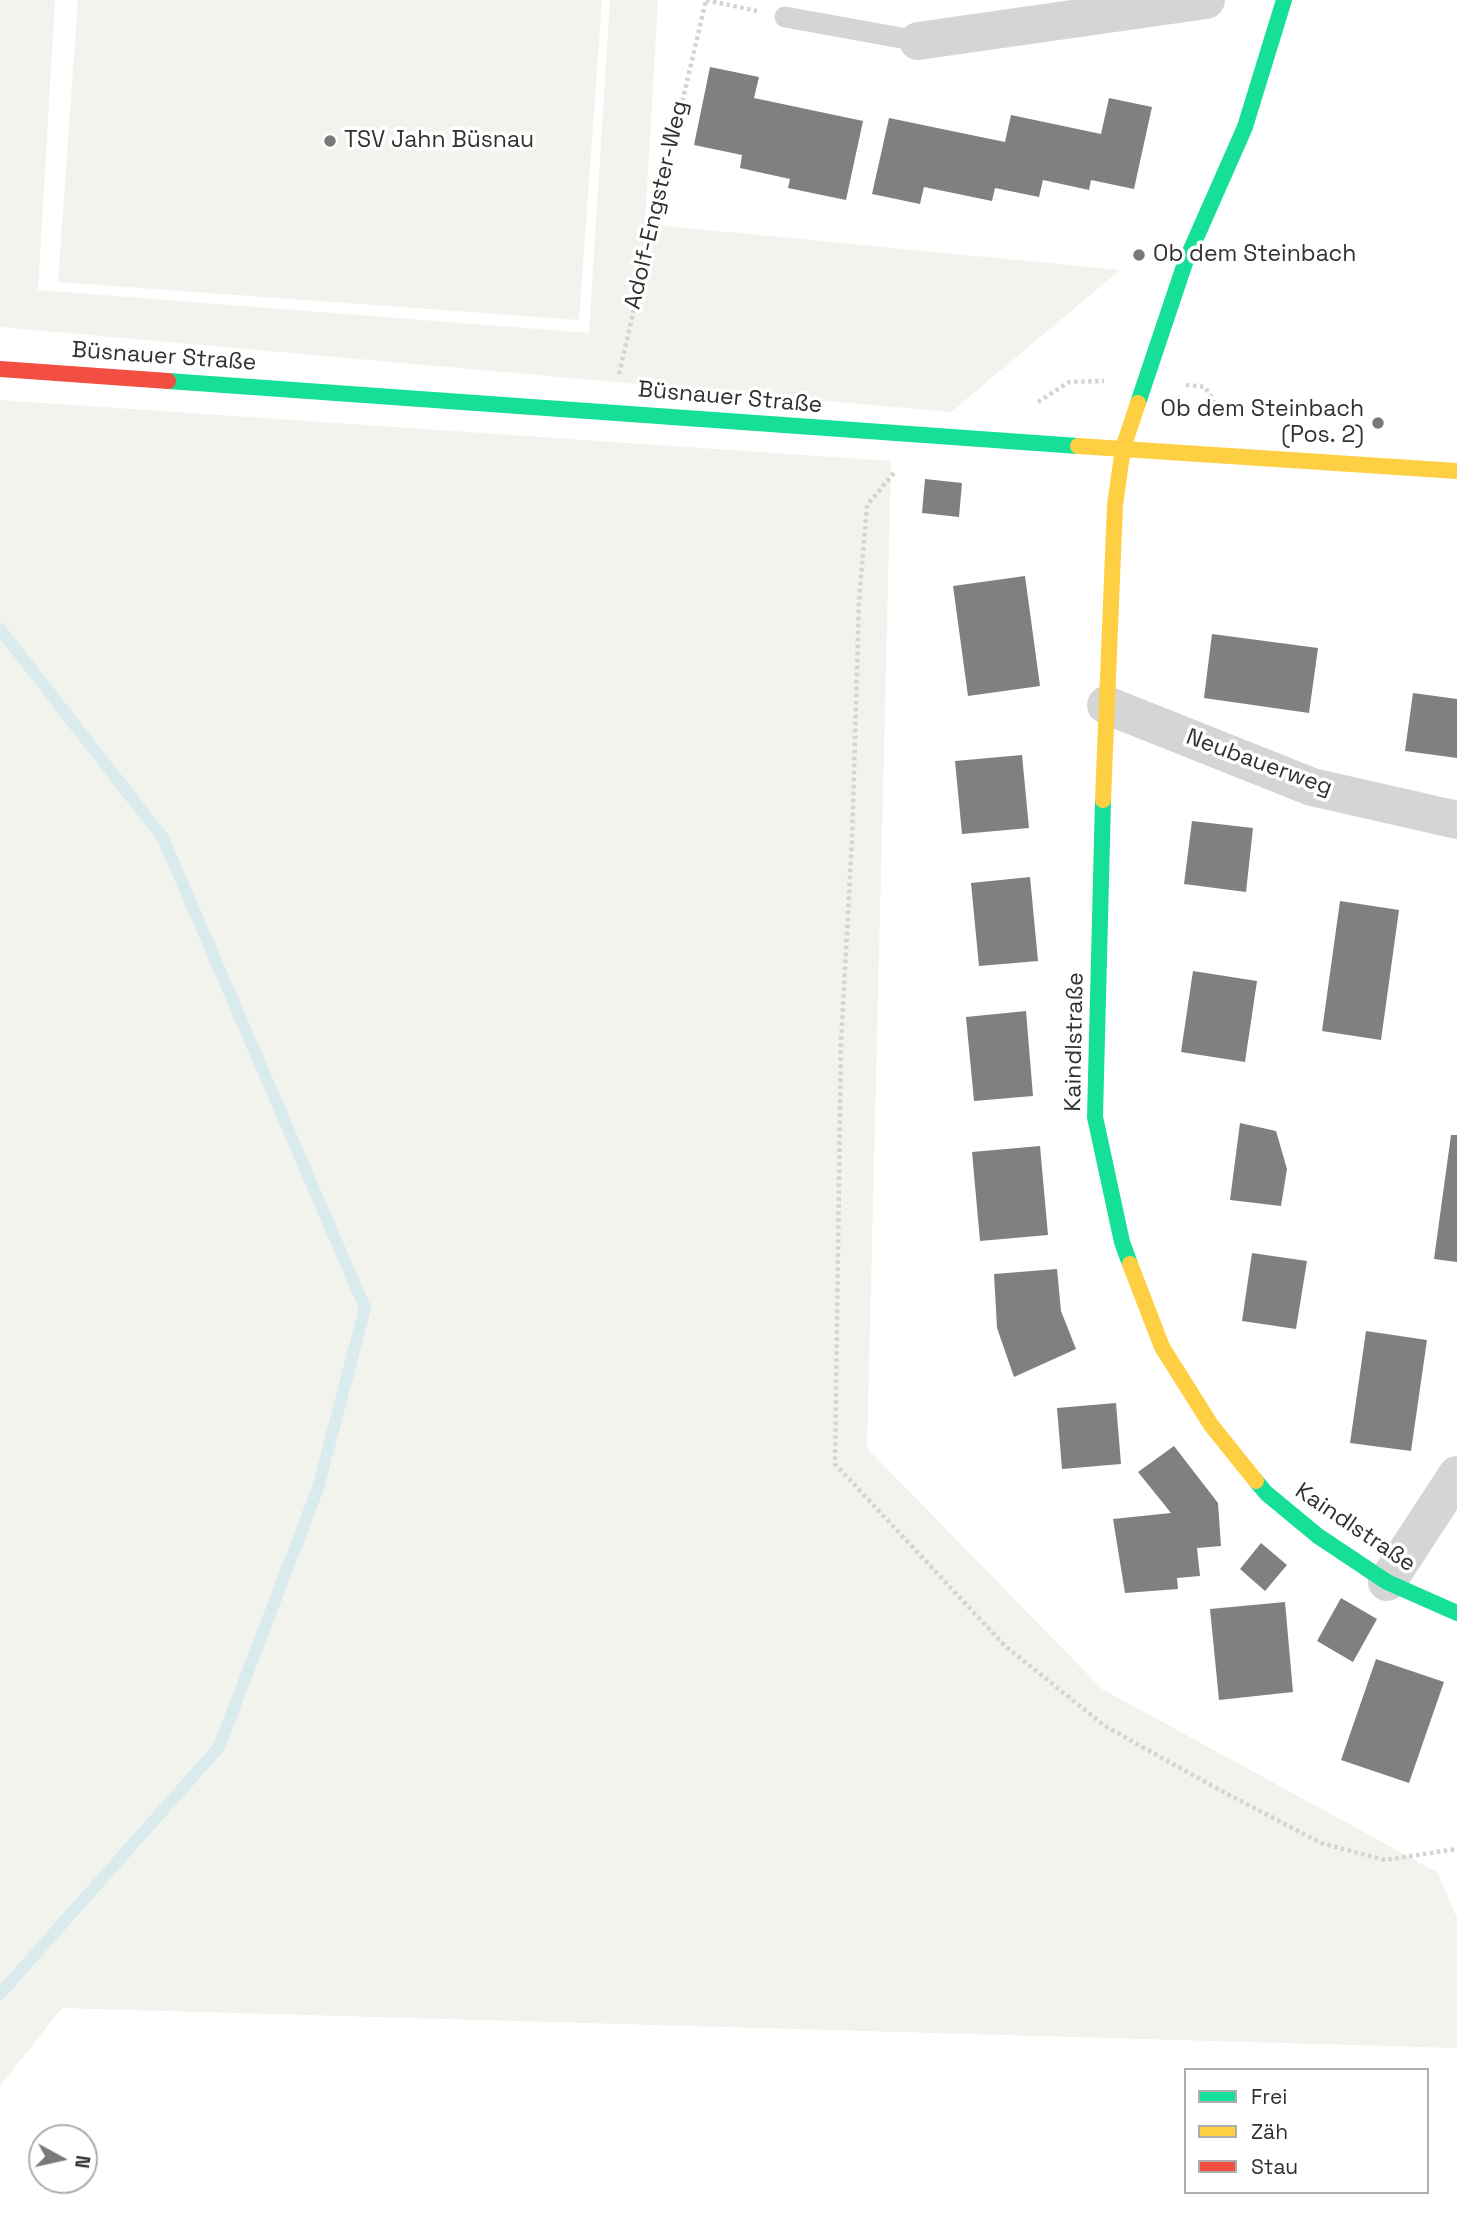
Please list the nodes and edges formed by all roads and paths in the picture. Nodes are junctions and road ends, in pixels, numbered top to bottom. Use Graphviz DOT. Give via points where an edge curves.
graph roads {
  1 [pos="706,0"];
  2 [pos="1206,0"];
  3 [pos="1283,0"];
  4 [pos="785,16"];
  5 [pos="918,41"];
  6 [pos="0,369"];
  7 [pos="611,411"];
  8 [pos="1123,449"];
  9 [pos="899,468"];
  10 [pos="1457,471"];
  11 [pos="1106,705"];
  12 [pos="1457,820"];
  13 [pos="1457,1475"];
  14 [pos="1387,1581"];
  15 [pos="1457,1613"];
  16 [pos="1457,1849"];
  1 -- 4 [label="path"];
  1 -- 7 [label="path, Adolf-Engster-Weg"];
  2 -- 5 [label="street"];
  3 -- 8 [label="street" via="1245,127 1185,263"];
  4 -- 5 [label="lane"];
  6 -- 7 [label="street, Büsnauer Straße"];
  7 -- 8 [label="street, Büsnauer Straße"];
  8 -- 10 [label="street, Büsnauer Straße"];
  8 -- 11 [label="street, Kaindlstraße" via="1115,505"];
  9 -- 16 [label="path" via="867,505 859,602 841,1043 835,1464 1005,1646 1105,1726 1321,1843 1385,1860"];
  11 -- 12 [label="street, Neubauerweg" via="1312,787"];
  11 -- 14 [label="street, Kaindlstraße" via="1095,1117 1122,1242 1162,1347 1211,1424 1266,1493 1318,1536"];
  13 -- 14 [label="street"];
  14 -- 15 [label="street, Kaindlstraße"];
}
